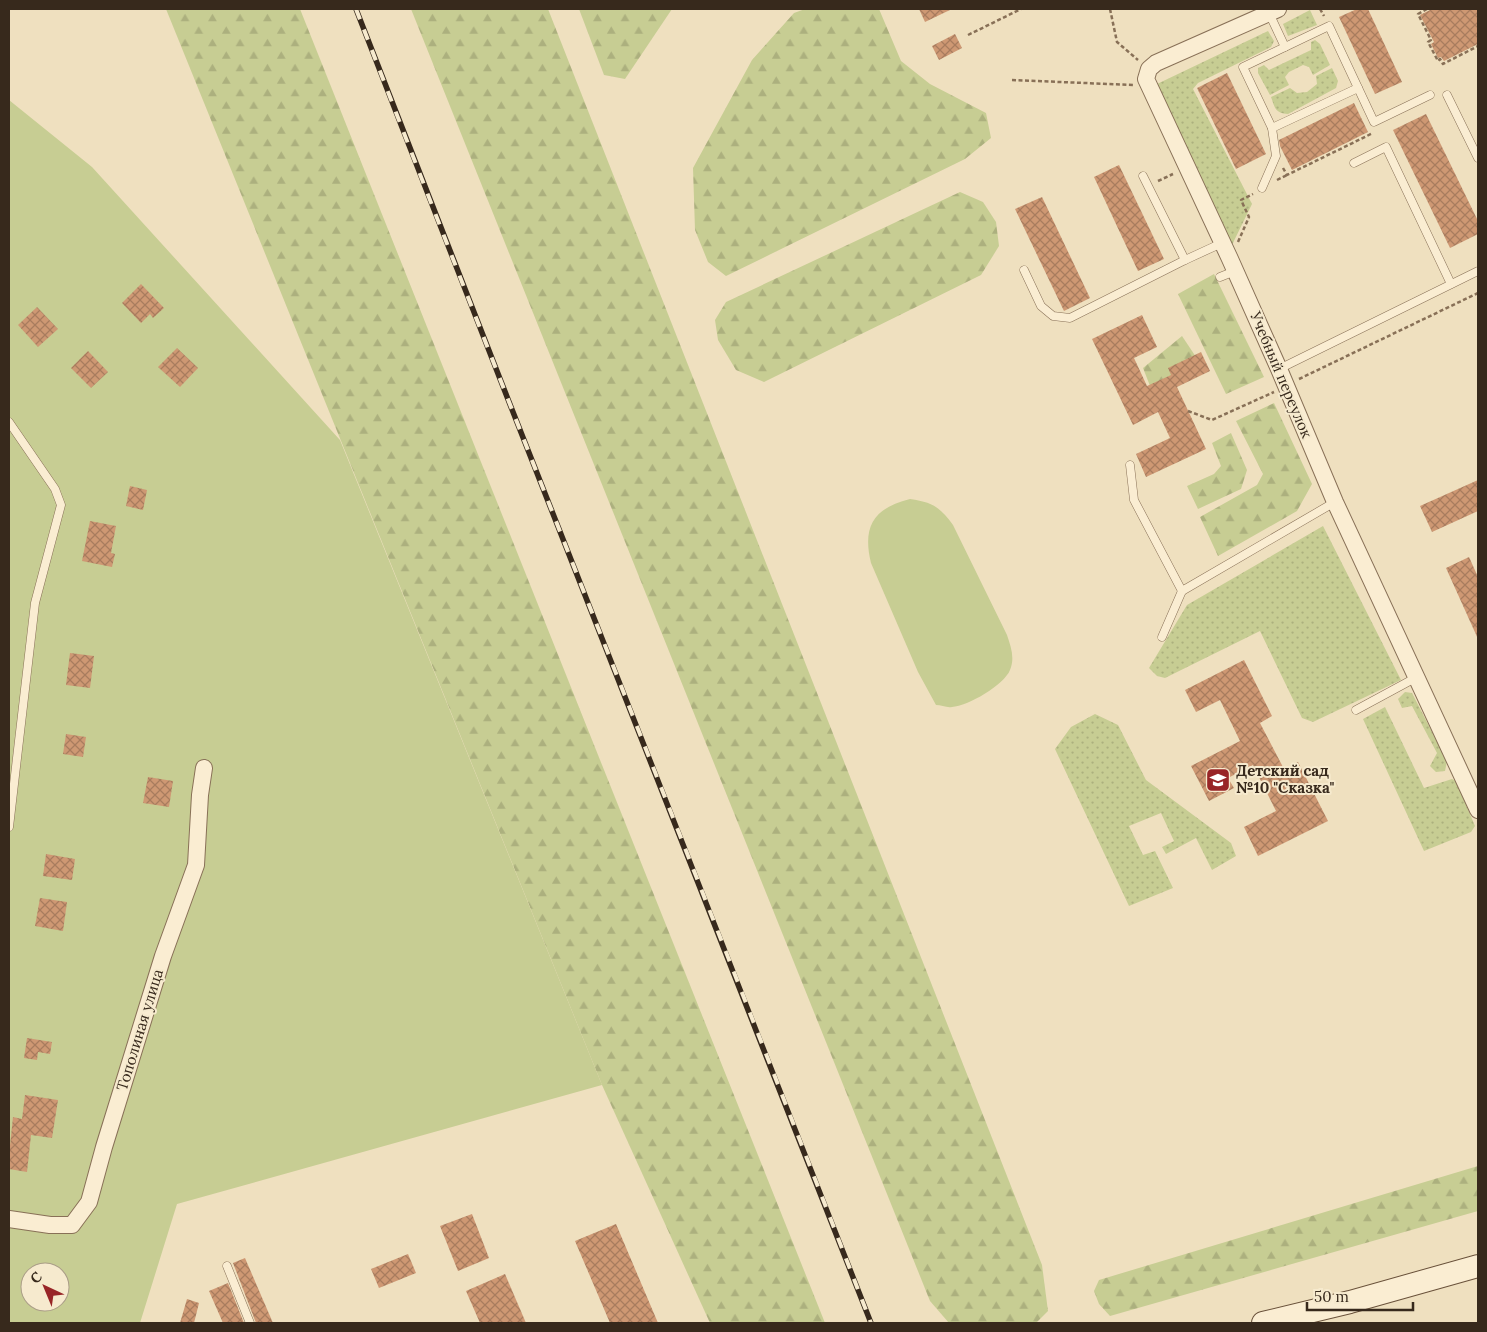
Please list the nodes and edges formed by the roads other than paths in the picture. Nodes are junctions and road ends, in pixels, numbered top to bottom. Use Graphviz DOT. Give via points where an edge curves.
graph roads {
  1 [pos="1274,11"];
  2 [pos="1286,47"];
  3 [pos="1358,88"];
  4 [pos="1430,94"];
  5 [pos="1447,95"];
  6 [pos="1272,128"];
  7 [pos="1478,158"];
  8 [pos="1354,163"];
  9 [pos="1143,176"];
  10 [pos="1262,188"];
  11 [pos="1229,245"];
  12 [pos="1185,260"];
  13 [pos="1024,270"];
  14 [pos="1478,271"];
  15 [pos="1451,284"];
  16 [pos="1279,369"];
  17 [pos="9,422"];
  18 [pos="1130,465"];
  19 [pos="1335,502"];
  20 [pos="1182,591"];
  21 [pos="1162,637"];
  22 [pos="1417,678"];
  23 [pos="1356,710"];
  24 [pos="204,768"];
  25 [pos="1478,810"];
  26 [pos="9,827"];
  27 [pos="9,1219"];
  28 [pos="226,1266"];
  29 [pos="1478,1266"];
  30 [pos="250,1323"];
  31 [pos="1263,1323"];
  1 -- 2 [label="lane"];
  1 -- 11 [label="street, Учебный переулок" via="1156,62 1149,77 1187,167"];
  2 -- 3 [label="lane" via="1329,26"];
  2 -- 6 [label="lane" via="1243,67"];
  3 -- 4 [label="lane" via="1374,122"];
  3 -- 6 [label="lane"];
  5 -- 7 [label="lane"];
  6 -- 10 [label="lane" via="1276,156"];
  8 -- 15 [label="lane" via="1386,147"];
  9 -- 12 [label="lane"];
  11 -- 12 [label="lane"];
  11 -- 16 [label="street, Учебный переулок" via="1228,274"];
  12 -- 13 [label="lane" via="1070,318 1053,316 1041,306"];
  14 -- 15 [label="lane"];
  15 -- 16 [label="lane"];
  16 -- 19 [label="street, Учебный переулок"];
  17 -- 26 [label="lane" via="55,489 61,505 35,603"];
  18 -- 20 [label="lane" via="1134,500"];
  19 -- 20 [label="lane"];
  19 -- 22 [label="street, Учебный переулок"];
  20 -- 21 [label="lane"];
  22 -- 23 [label="lane"];
  22 -- 25 [label="street, Учебный переулок"];
  24 -- 27 [label="street, Тополиная улица" via="196,865 163,956 90,1202 72,1225"];
  28 -- 30 [label="lane"];
  29 -- 31 [label="street"];
}
